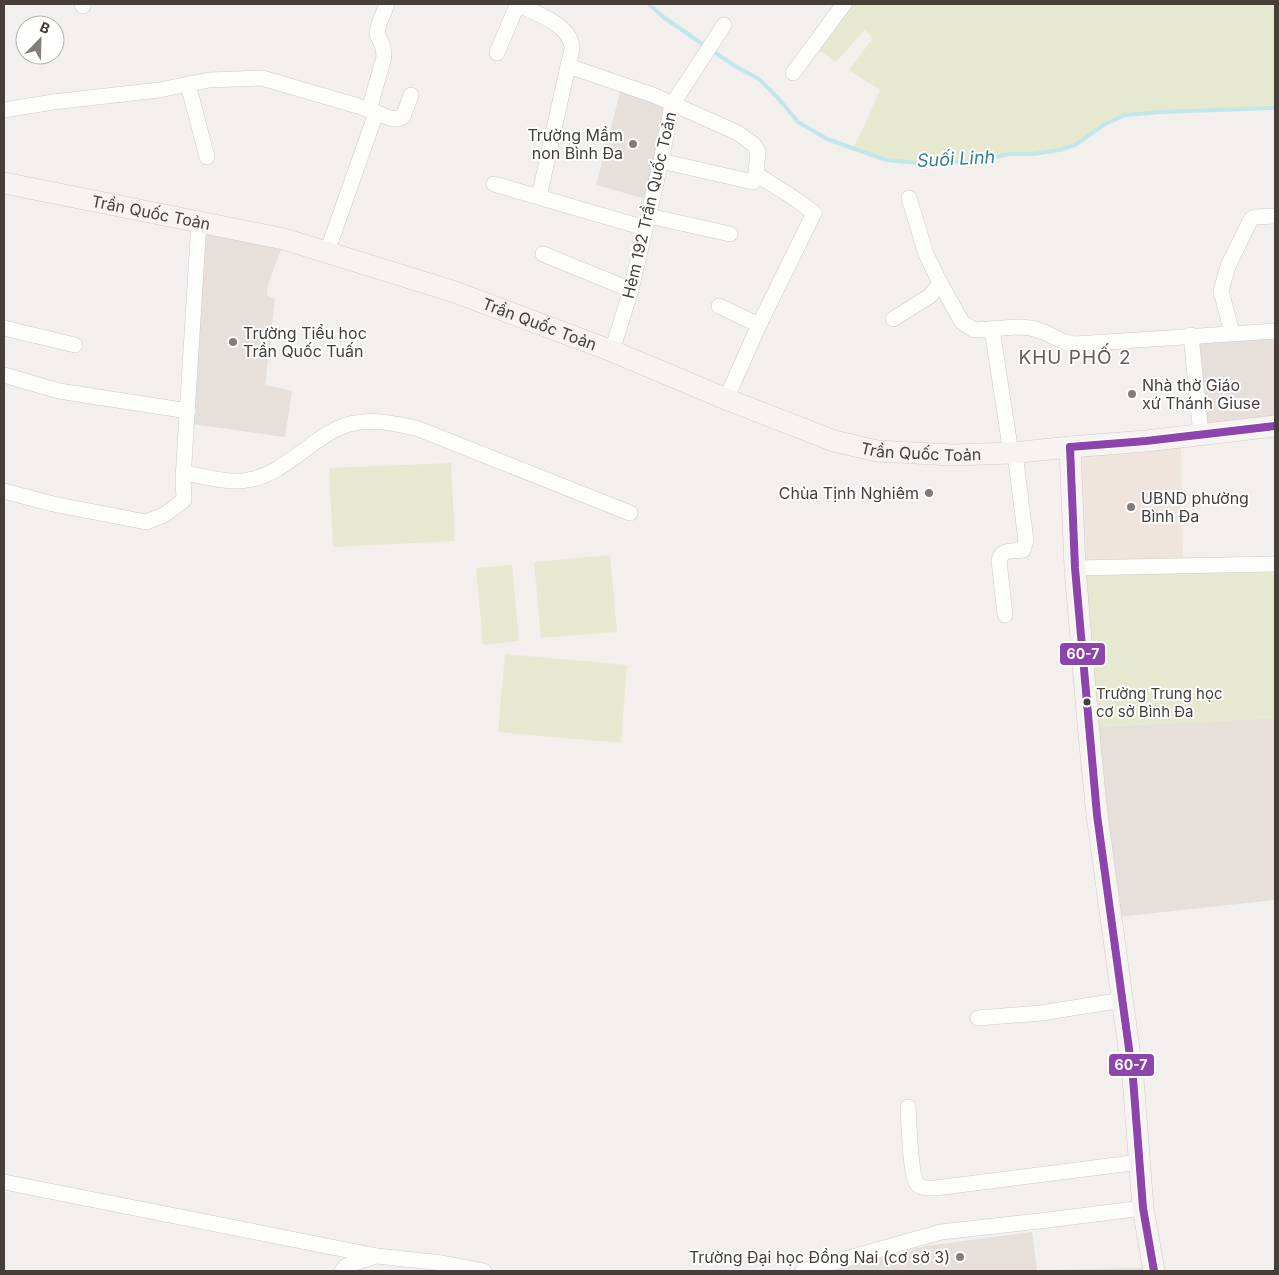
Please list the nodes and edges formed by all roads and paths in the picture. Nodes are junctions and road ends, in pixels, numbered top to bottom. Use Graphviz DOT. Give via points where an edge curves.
graph roads {
  1 [pos="387,4"];
  2 [pos="844,4"];
  3 [pos="546,10"];
  4 [pos="724,24"];
  5 [pos="498,52"];
  6 [pos="568,66"];
  7 [pos="793,73"];
  8 [pos="188,84"];
  9 [pos="411,95"];
  10 [pos="672,105"];
  11 [pos="4,110"];
  12 [pos="372,111"];
  13 [pos="207,157"];
  14 [pos="661,160"];
  15 [pos="756,174"];
  16 [pos="4,183"];
  17 [pos="494,184"];
  18 [pos="539,197"];
  19 [pos="909,198"];
  20 [pos="1275,216"];
  21 [pos="199,222"];
  22 [pos="647,222"];
  23 [pos="730,234"];
  24 [pos="327,252"];
  25 [pos="542,254"];
  26 [pos="940,283"];
  27 [pos="631,290"];
  28 [pos="719,306"];
  29 [pos="893,319"];
  30 [pos="759,325"];
  31 [pos="4,328"];
  32 [pos="992,329"];
  33 [pos="1275,331"];
  34 [pos="1232,333"];
  35 [pos="1191,335"];
  36 [pos="75,345"];
  37 [pos="612,351"];
  38 [pos="4,375"];
  39 [pos="726,399"];
  40 [pos="188,411"];
  41 [pos="1275,426"];
  42 [pos="1201,435"];
  43 [pos="1070,447"];
  44 [pos="1013,453"];
  45 [pos="184,473"];
  46 [pos="4,491"];
  47 [pos="630,513"];
  48 [pos="1275,564"];
  49 [pos="1075,568"];
  50 [pos="1006,614"];
  51 [pos="1123,1000"];
  52 [pos="978,1018"];
  53 [pos="908,1106"];
  54 [pos="1140,1162"];
  55 [pos="4,1182"];
  56 [pos="1143,1208"];
  57 [pos="377,1256"];
  58 [pos="439,1267"];
  59 [pos="346,1270"];
  60 [pos="484,1271"];
  61 [pos="803,1271"];
  62 [pos="1154,1271"];
  1 -- 12 [label="street" via="378,24 377,34 384,57"];
  2 -- 7 [label="street"];
  3 -- 5 [label="street" via="517,6"];
  3 -- 6 [label="street" via="569,39 572,47"];
  4 -- 10 [label="street, Hẻm 192 Trần Quốc Toản"];
  6 -- 10 [label="street" via="653,95"];
  6 -- 18 [label="street"];
  8 -- 11 [label="street"];
  8 -- 12 [label="street" via="262,78"];
  8 -- 13 [label="street"];
  9 -- 12 [label="street" via="399,119"];
  10 -- 14 [label="street, Hẻm 192 Trần Quốc Toản"];
  10 -- 15 [label="street" via="748,140 758,152"];
  12 -- 24 [label="street" via="375,116"];
  14 -- 15 [label="street" via="752,182"];
  14 -- 22 [label="street, Hẻm 192 Trần Quốc Toản"];
  15 -- 30 [label="street" via="814,213"];
  16 -- 21 [label="main road, Trần Quốc Toản"];
  17 -- 18 [label="street"];
  18 -- 22 [label="street"];
  19 -- 26 [label="street" via="926,254"];
  20 -- 34 [label="street" via="1251,219 1228,266 1221,291"];
  21 -- 24 [label="main road, Trần Quốc Toản" via="284,239"];
  21 -- 40 [label="street"];
  22 -- 23 [label="street"];
  22 -- 27 [label="street, Hẻm 192 Trần Quốc Toản"];
  24 -- 37 [label="main road, Trần Quốc Toản" via="454,292"];
  25 -- 27 [label="street"];
  26 -- 29 [label="street" via="930,296"];
  26 -- 32 [label="street" via="962,322 974,330"];
  27 -- 37 [label="street, Hẻm 192 Trần Quốc Toản"];
  28 -- 30 [label="street"];
  30 -- 39 [label="street"];
  31 -- 36 [label="street"];
  32 -- 35 [label="street" via="1031,328 1075,344"];
  32 -- 44 [label="street"];
  33 -- 34 [label="street"];
  34 -- 35 [label="street"];
  35 -- 42 [label="street"];
  37 -- 39 [label="main road, Trần Quốc Toản"];
  38 -- 40 [label="street" via="59,391"];
  39 -- 44 [label="main road, Trần Quốc Toản" via="834,441 877,451 953,456"];
  40 -- 45 [label="street"];
  41 -- 42 [label="main road, Trần Quốc Toản"];
  42 -- 43 [label="main road, Trần Quốc Toản"];
  43 -- 44 [label="main road, Trần Quốc Toản"];
  43 -- 49 [label="main road"];
  44 -- 50 [label="street" via="1026,541 1023,550 1005,551 998,560"];
  45 -- 46 [label="street" via="184,500 164,515 146,522"];
  45 -- 47 [label="street" via="238,482 250,480 288,463 337,429 354,423 381,421 416,428"];
  48 -- 49 [label="street"];
  49 -- 51 [label="main road" via="1097,815"];
  51 -- 52 [label="street" via="1041,1013"];
  51 -- 54 [label="main road"];
  53 -- 54 [label="street" via="914,1171 920,1187 936,1188"];
  54 -- 56 [label="main road"];
  55 -- 57 [label="street"];
  56 -- 61 [label="street" via="941,1232"];
  56 -- 62 [label="main road"];
  57 -- 58 [label="street"];
  57 -- 59 [label="street"];
  58 -- 60 [label="street"];
}
